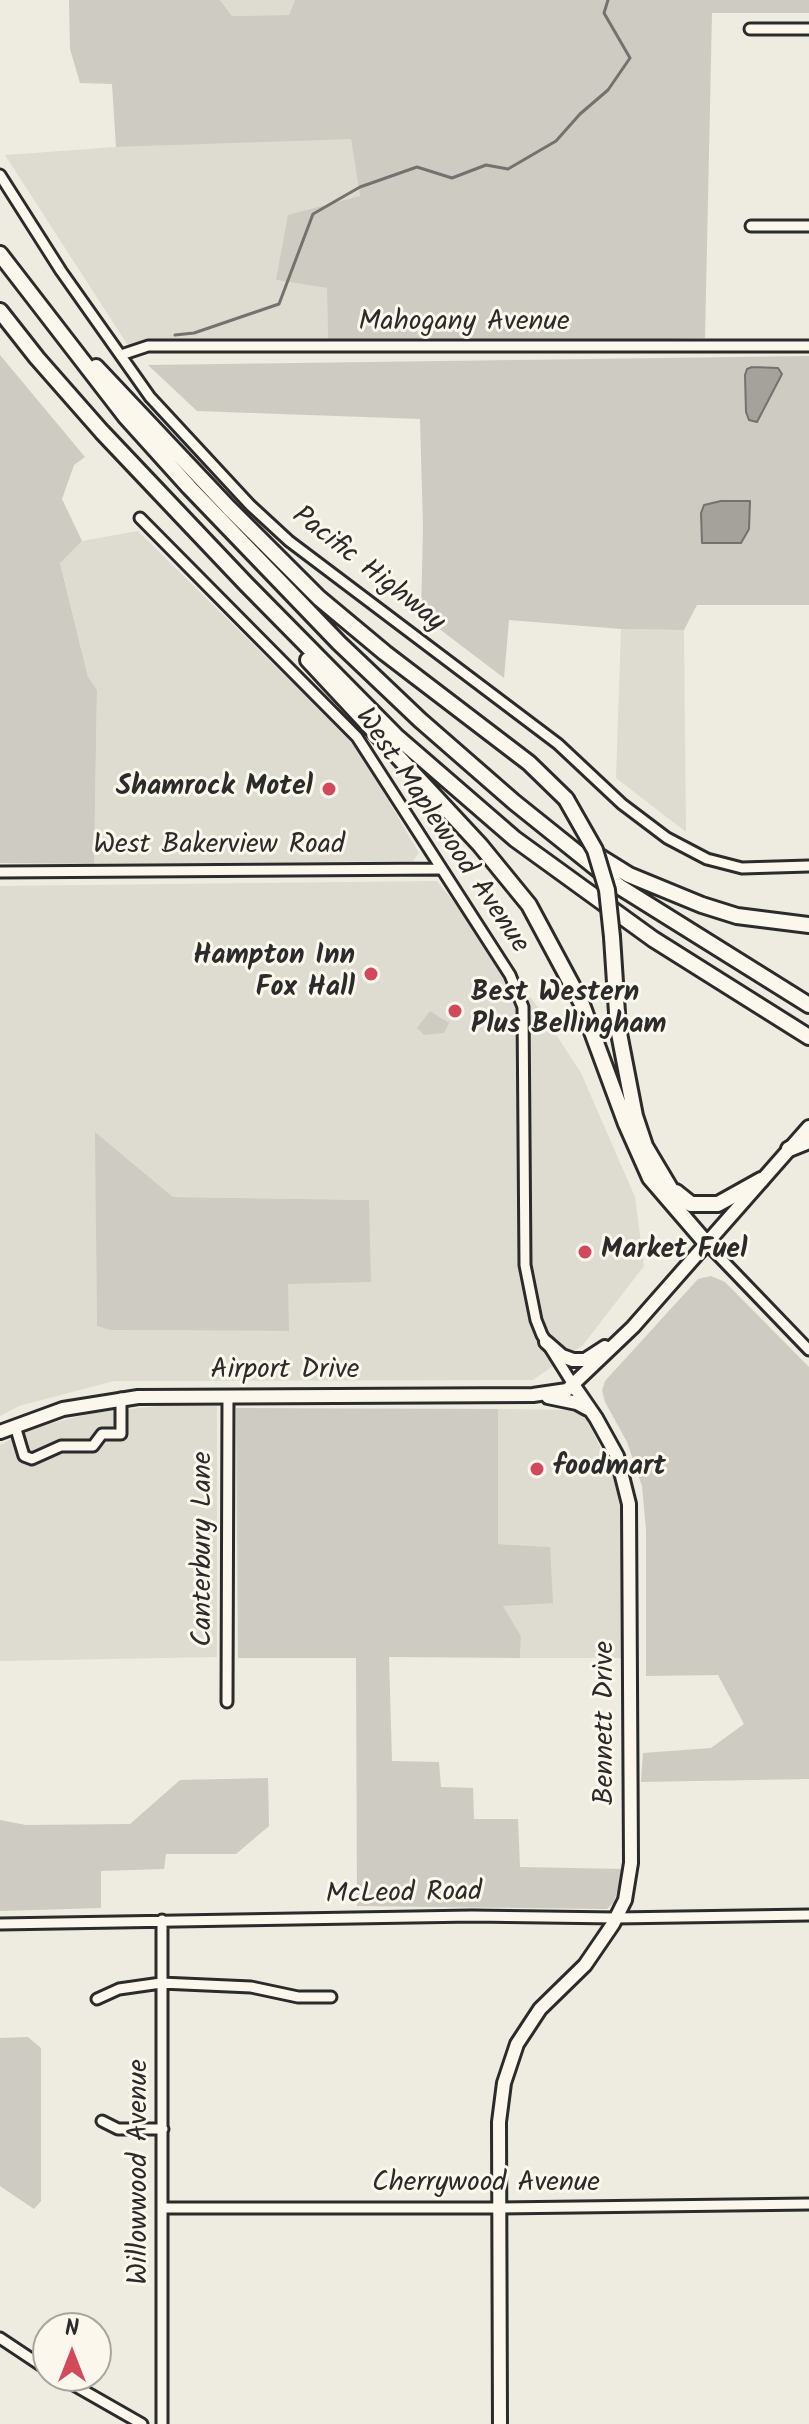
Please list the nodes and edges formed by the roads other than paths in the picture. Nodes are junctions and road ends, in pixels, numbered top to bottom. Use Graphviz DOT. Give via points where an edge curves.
graph roads {
  1 [pos="750,29"];
  2 [pos="809,29"];
  3 [pos="0,175"];
  4 [pos="751,226"];
  5 [pos="809,226"];
  6 [pos="0,254"];
  7 [pos="37,304"];
  8 [pos="0,311"];
  9 [pos="809,346"];
  10 [pos="121,355"];
  11 [pos="140,518"];
  12 [pos="246,584"];
  13 [pos="514,802"];
  14 [pos="809,866"];
  15 [pos="439,869"];
  16 [pos="0,872"];
  17 [pos="809,925"];
  18 [pos="809,1005"];
  19 [pos="523,1007"];
  20 [pos="809,1037"];
  21 [pos="809,1127"];
  22 [pos="809,1141"];
  23 [pos="789,1149"];
  24 [pos="665,1180"];
  25 [pos="761,1180"];
  26 [pos="706,1243"];
  27 [pos="633,1327"];
  28 [pos="546,1342"];
  29 [pos="809,1350"];
  30 [pos="574,1386"];
  31 [pos="533,1395"];
  32 [pos="228,1396"];
  33 [pos="121,1398"];
  34 [pos="593,1414"];
  35 [pos="15,1426"];
  36 [pos="0,1432"];
  37 [pos="227,1702"];
  38 [pos="809,1915"];
  39 [pos="616,1918"];
  40 [pos="162,1920"];
  41 [pos="0,1924"];
  42 [pos="161,1983"];
  43 [pos="331,1997"];
  44 [pos="97,1999"];
  45 [pos="102,2121"];
  46 [pos="163,2129"];
  47 [pos="809,2204"];
  48 [pos="164,2208"];
  49 [pos="500,2208"];
  50 [pos="0,2338"];
  51 [pos="32,2359"];
  52 [pos="86,2392"];
  53 [pos="142,2424"];
  54 [pos="162,2424"];
  55 [pos="500,2424"];
  1 -- 2 [label="street"];
  3 -- 10 [label="street, Pacific Highway"];
  4 -- 5 [label="street"];
  6 -- 7 [label="highway"];
  7 -- 13 [label="highway" via="125,416 317,621"];
  7 -- 24 [label="highway, bridge" via="319,598 529,763 566,799 595,850 607,890 627,1084 645,1146"];
  8 -- 12 [label="highway" via="102,432"];
  9 -- 10 [label="street, Mahogany Avenue" via="148,346"];
  10 -- 14 [label="street, Pacific Highway" via="150,397 289,541 558,744 667,838 707,859 742,868"];
  11 -- 15 [label="street, West Maplewood Avenue" via="357,737"];
  12 -- 20 [label="highway" via="396,736 515,839 653,939"];
  12 -- 26 [label="highway" via="529,905 581,1002 650,1178"];
  13 -- 17 [label="highway" via="658,888 737,916"];
  13 -- 18 [label="highway" via="620,887"];
  15 -- 16 [label="street, West Bakerview Road"];
  15 -- 19 [label="street, West Maplewood Avenue" via="510,975"];
  19 -- 28 [label="street, Bennett Drive" via="525,1265"];
  21 -- 23 [label="main road"];
  22 -- 23 [label="highway"];
  23 -- 25 [label="main road"];
  24 -- 25 [label="highway" via="691,1204 705,1205 718,1204"];
  24 -- 26 [label="highway"];
  25 -- 26 [label="main road"];
  26 -- 27 [label="main road"];
  26 -- 29 [label="street"];
  27 -- 28 [label="main road" via="585,1360 567,1358"];
  27 -- 30 [label="main road"];
  28 -- 30 [label="street, Bennett Drive"];
  30 -- 31 [label="main road, Airport Drive"];
  30 -- 34 [label="main road, Bennett Drive"];
  31 -- 32 [label="main road, Airport Drive"];
  31 -- 34 [label="main road" via="577,1403"];
  32 -- 33 [label="main road, Airport Drive"];
  32 -- 37 [label="street, Canterbury Lane"];
  33 -- 35 [label="main road, Airport Drive" via="63,1409"];
  33 -- 35 [label="street" via="121,1434 102,1434 93,1446 61,1446 32,1459 24,1456"];
  34 -- 39 [label="main road, Bennett Drive" via="617,1456 629,1504 631,1863"];
  35 -- 36 [label="main road, Airport Drive"];
  38 -- 39 [label="street, McLeod Road"];
  39 -- 40 [label="street, McLeod Road"];
  39 -- 49 [label="main road, Bennett Drive" via="585,1965 540,2009 517,2044 499,2122"];
  40 -- 41 [label="street, McLeod Road"];
  40 -- 42 [label="street, Willowwood Avenue"];
  42 -- 43 [label="street"];
  42 -- 44 [label="street" via="119,1989"];
  42 -- 46 [label="street, Willowwood Avenue"];
  45 -- 46 [label="street" via="118,2129"];
  46 -- 48 [label="street, Willowwood Avenue"];
  47 -- 49 [label="street, Cherrywood Avenue"];
  48 -- 49 [label="street, Cherrywood Avenue"];
  48 -- 54 [label="street, Willowwood Avenue"];
  49 -- 55 [label="main road, Bennett Drive"];
  50 -- 51 [label="street"];
  52 -- 53 [label="street"];
}
